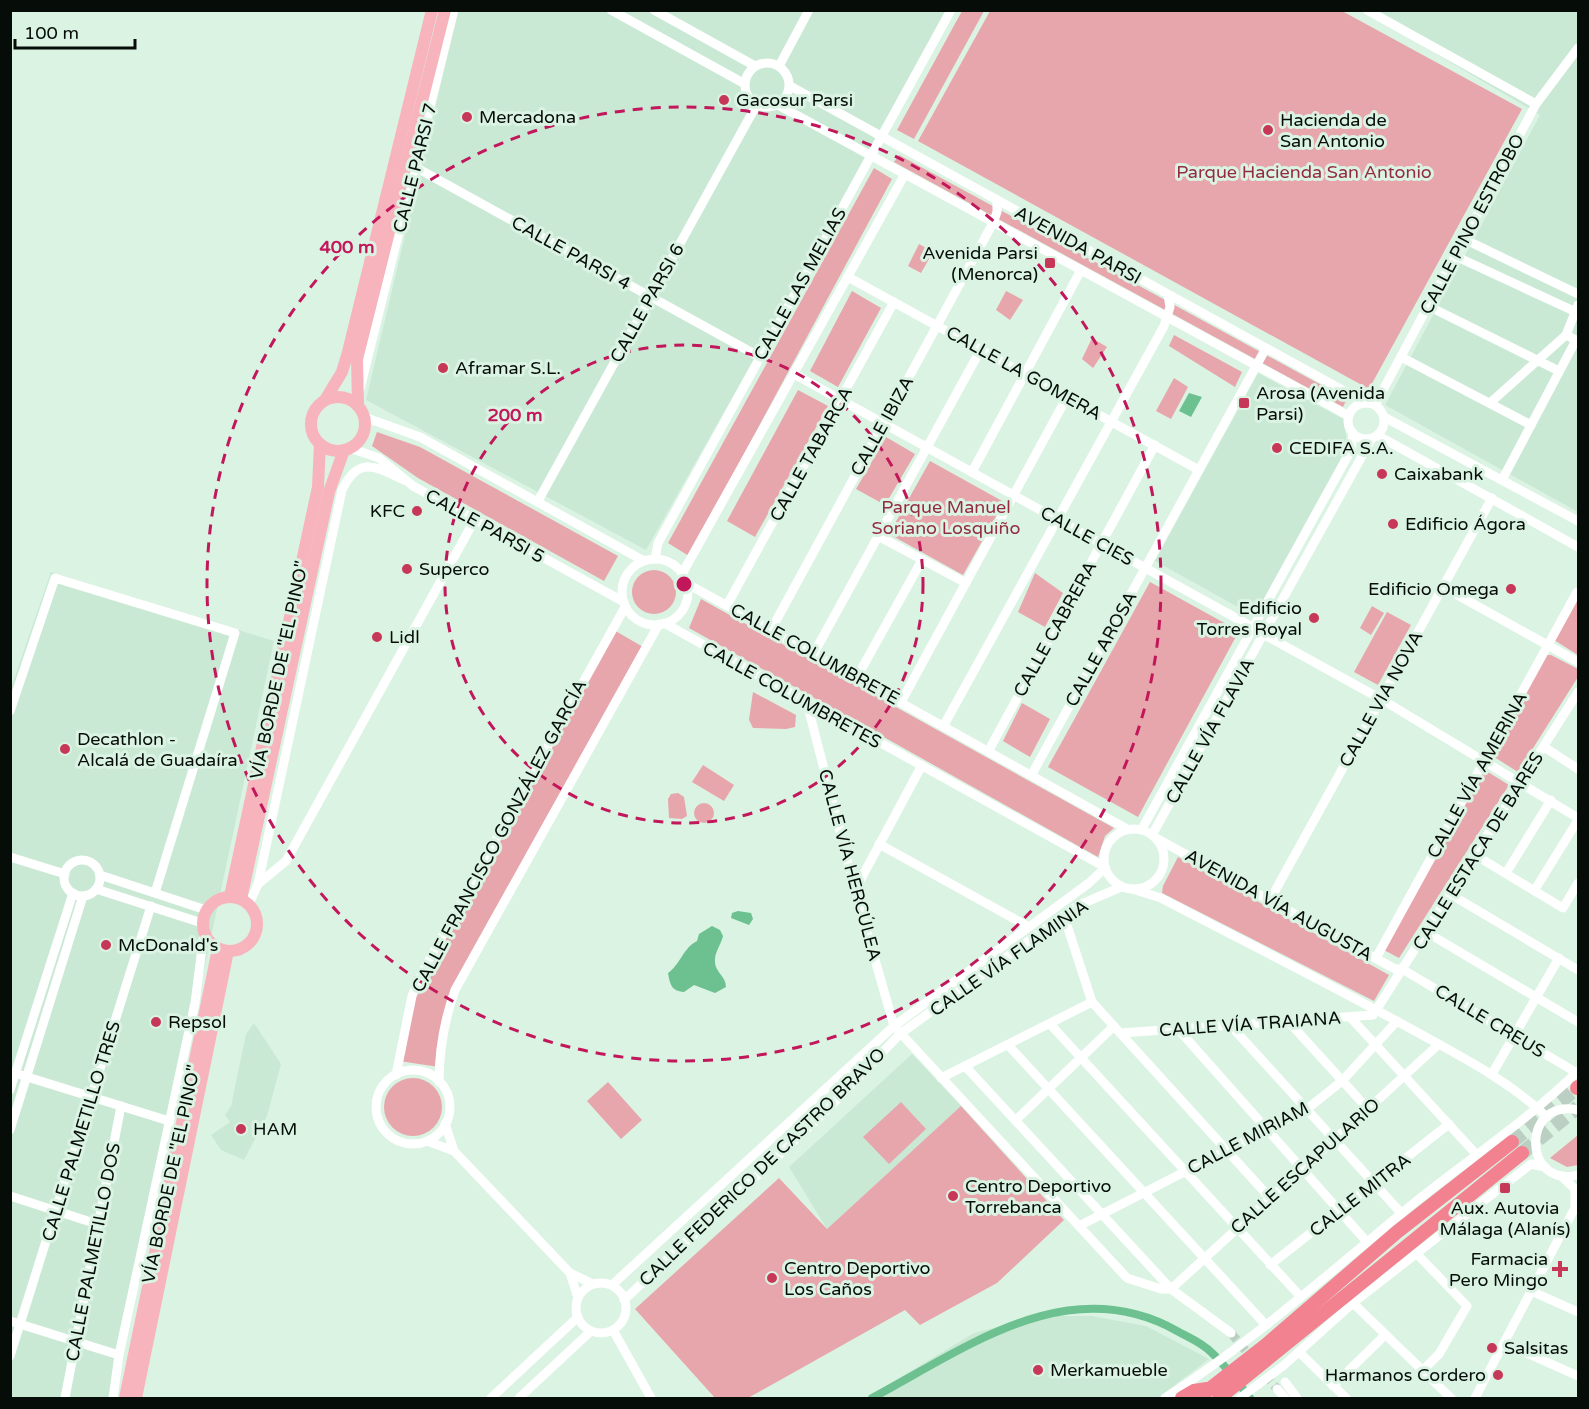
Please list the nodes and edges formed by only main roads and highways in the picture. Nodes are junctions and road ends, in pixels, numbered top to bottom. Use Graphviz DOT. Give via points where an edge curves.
graph roads {
  1 [pos="432,10"];
  2 [pos="445,10"];
  3 [pos="325,400"];
  4 [pos="358,400"];
  5 [pos="320,444"];
  6 [pos="347,449"];
  7 [pos="240,900"];
  8 [pos="223,950"];
  9 [pos="1512,1142"];
  10 [pos="1522,1153"];
  11 [pos="1270,1349"];
  12 [pos="1218,1394"];
  13 [pos="125,1398"];
  14 [pos="135,1398"];
  15 [pos="1182,1398"];
  16 [pos="1198,1398"];
  1 -- 3 [label="main road" via="348,352 342,372"];
  2 -- 4 [label="main road" via="357,359"];
  3 -- 4 [label="main road"];
  3 -- 5 [label="main road" via="311,420 314,437"];
  4 -- 6 [label="main road" via="364,417 362,435"];
  5 -- 6 [label="main road"];
  5 -- 7 [label="main road, VÍA BORDE DE \"EL PINO\"" via="318,487"];
  6 -- 7 [label="main road, VÍA BORDE DE \"EL PINO\"" via="329,492"];
  7 -- 8 [label="main road" via="257,920 253,938 241,949"];
  7 -- 8 [label="main road" via="216,900 206,910 203,927 212,945"];
  8 -- 13 [label="main road, VÍA BORDE DE \"EL PINO\""];
  8 -- 14 [label="main road, VÍA BORDE DE \"EL PINO\""];
  9 -- 11 [label="highway" via="1397,1232"];
  10 -- 11 [label="highway"];
  11 -- 12 [label="highway"];
  12 -- 15 [label="highway" via="1194,1391"];
  12 -- 16 [label="highway"];
}
